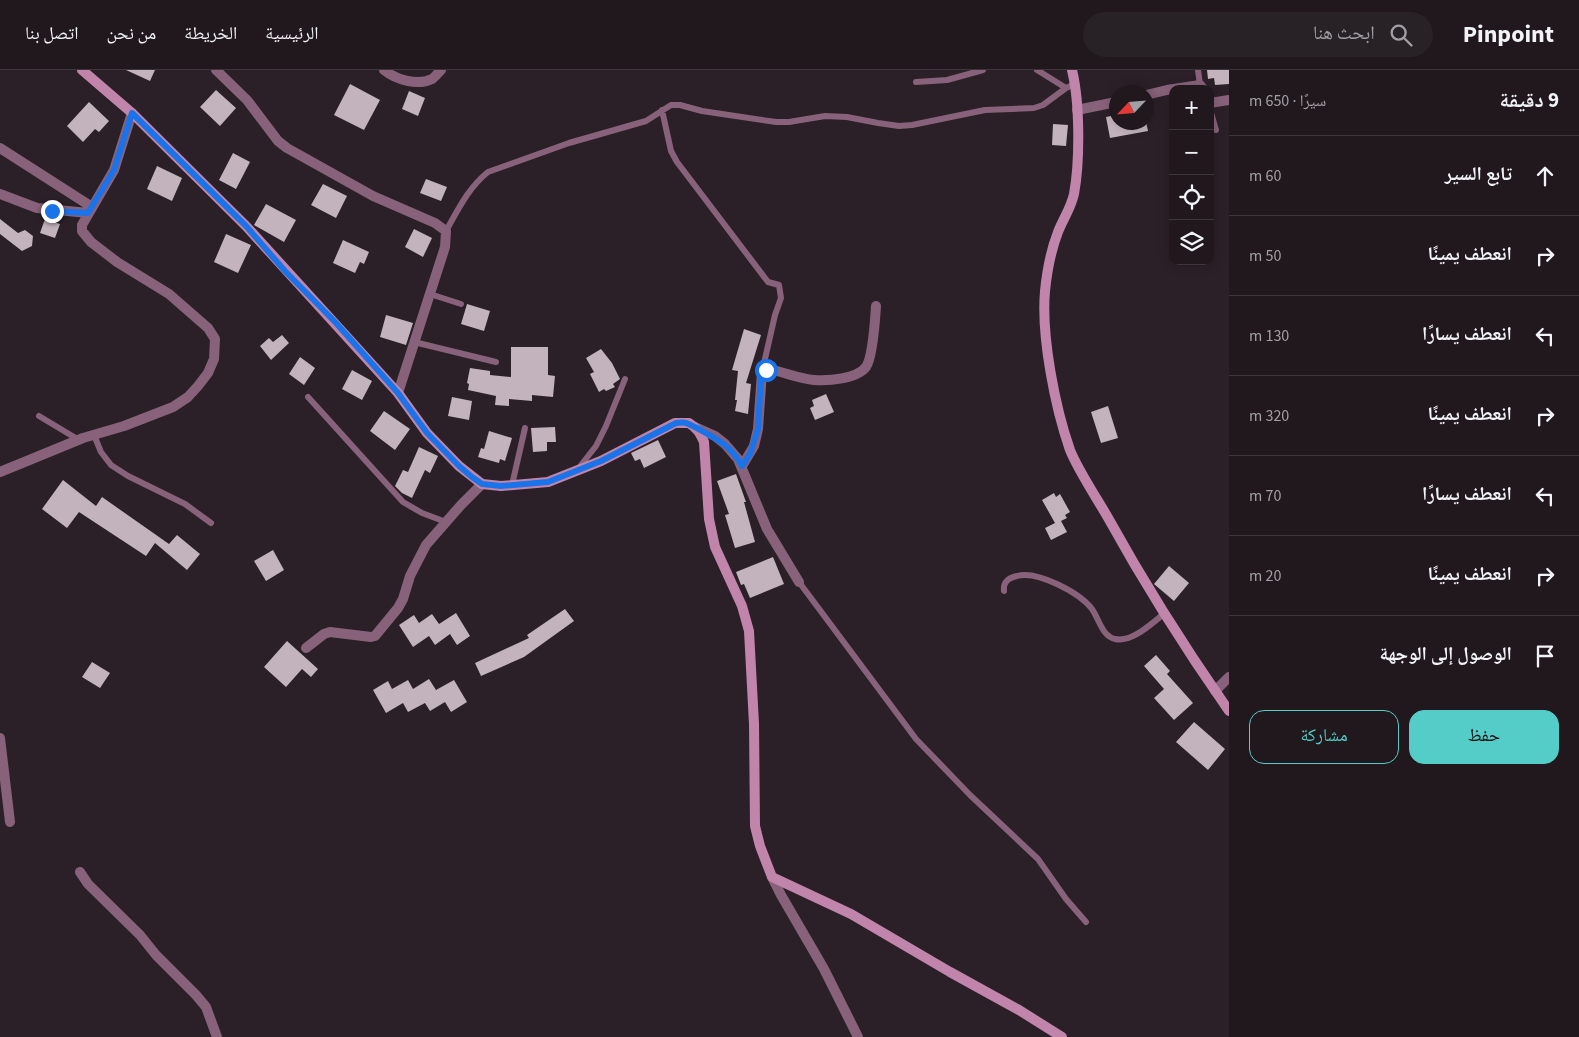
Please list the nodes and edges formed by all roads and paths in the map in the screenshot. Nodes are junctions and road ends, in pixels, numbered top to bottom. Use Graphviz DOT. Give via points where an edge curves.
graph roads {
  1 [pos="82,70"];
  2 [pos="216,70"];
  3 [pos="384,70"];
  4 [pos="441,70"];
  5 [pos="983,70"];
  6 [pos="1037,70"];
  7 [pos="1072,70"];
  8 [pos="1198,70"];
  9 [pos="916,82"];
  10 [pos="1202,85"];
  11 [pos="1071,86"];
  12 [pos="1169,90"];
  13 [pos="1154,93"];
  14 [pos="1229,100"];
  15 [pos="1214,102"];
  16 [pos="1109,103"];
  17 [pos="662,110"];
  18 [pos="1077,110"];
  19 [pos="132,113"];
  20 [pos="1214,123"];
  21 [pos="1216,130"];
  22 [pos="0,148"];
  23 [pos="0,194"];
  24 [pos="90,210"];
  25 [pos="446,231"];
  26 [pos="430,294"];
  27 [pos="461,304"];
  28 [pos="876,306"];
  29 [pos="414,342"];
  30 [pos="496,362"];
  31 [pos="762,372"];
  32 [pos="625,379"];
  33 [pos="398,393"];
  34 [pos="308,397"];
  35 [pos="39,416"];
  36 [pos="695,427"];
  37 [pos="525,428"];
  38 [pos="94,435"];
  39 [pos="78,440"];
  40 [pos="742,466"];
  41 [pos="0,472"];
  42 [pos="576,472"];
  43 [pos="482,484"];
  44 [pos="512,486"];
  45 [pos="211,522"];
  46 [pos="446,522"];
  47 [pos="799,582"];
  48 [pos="1004,591"];
  49 [pos="1165,613"];
  50 [pos="306,648"];
  51 [pos="1229,676"];
  52 [pos="1215,691"];
  53 [pos="1229,711"];
  54 [pos="0,738"];
  55 [pos="10,822"];
  56 [pos="80,872"];
  57 [pos="772,877"];
  58 [pos="1086,922"];
  59 [pos="217,1037"];
  60 [pos="858,1037"];
  61 [pos="1062,1037"];
  1 -- 19 [label="street"];
  2 -- 25 [label="street" via="247,100 286,148 373,196"];
  3 -- 4 [label="street" via="419,82 433,78"];
  5 -- 9 [label="lane" via="947,80"];
  6 -- 11 [label="lane"];
  7 -- 11 [label="street"];
  8 -- 10 [label="lane"];
  11 -- 17 [label="lane" via="1034,108 984,110 906,125 825,116 776,122 702,111 680,104"];
  11 -- 18 [label="street"];
  12 -- 13 [label="street"];
  14 -- 15 [label="street"];
  16 -- 18 [label="street"];
  17 -- 25 [label="lane" via="646,121 568,143 488,172 469,191"];
  17 -- 31 [label="lane" via="671,151 677,162 768,282 779,285 781,298"];
  18 -- 49 [label="street" via="1074,194 1054,242 1045,293 1047,347 1053,384 1071,452"];
  19 -- 24 [label="street" via="114,170"];
  19 -- 33 [label="street" via="246,226"];
  20 -- 21 [label="lane"];
  22 -- 24 [label="street"];
  23 -- 24 [label="street" via="37,208"];
  24 -- 38 [label="street" via="82,231 91,242 169,294 208,328 216,347 208,373 188,397 173,407"];
  25 -- 26 [label="street" via="445,248"];
  26 -- 27 [label="lane"];
  26 -- 29 [label="street"];
  28 -- 31 [label="street" via="871,353 861,372 837,379 813,380 773,370"];
  29 -- 30 [label="lane"];
  29 -- 33 [label="street"];
  31 -- 40 [label="street" via="758,429 750,454"];
  32 -- 42 [label="lane" via="596,446"];
  33 -- 43 [label="street" via="427,433"];
  34 -- 46 [label="lane" via="403,502"];
  35 -- 39 [label="lane"];
  36 -- 40 [label="street" via="725,444"];
  36 -- 42 [label="street" via="689,422 676,423"];
  36 -- 57 [label="street" via="704,442 709,519 715,547 742,606 749,631 756,826"];
  37 -- 44 [label="lane"];
  38 -- 39 [label="street"];
  38 -- 45 [label="lane" via="111,465 185,504"];
  39 -- 41 [label="street"];
  40 -- 47 [label="street" via="767,529"];
  42 -- 44 [label="street" via="548,482"];
  43 -- 44 [label="street"];
  43 -- 46 [label="street"];
  46 -- 50 [label="street" via="417,560 398,608 374,636 330,632"];
  47 -- 58 [label="lane" via="916,739 1038,859"];
  48 -- 49 [label="lane" via="1006,581 1025,575 1062,586 1092,608 1104,631 1115,639 1128,638"];
  49 -- 52 [label="street"];
  51 -- 52 [label="street"];
  52 -- 53 [label="street"];
  54 -- 55 [label="street"];
  56 -- 59 [label="street" via="206,1007"];
  57 -- 60 [label="street"];
  57 -- 61 [label="street" via="851,914"];
}
